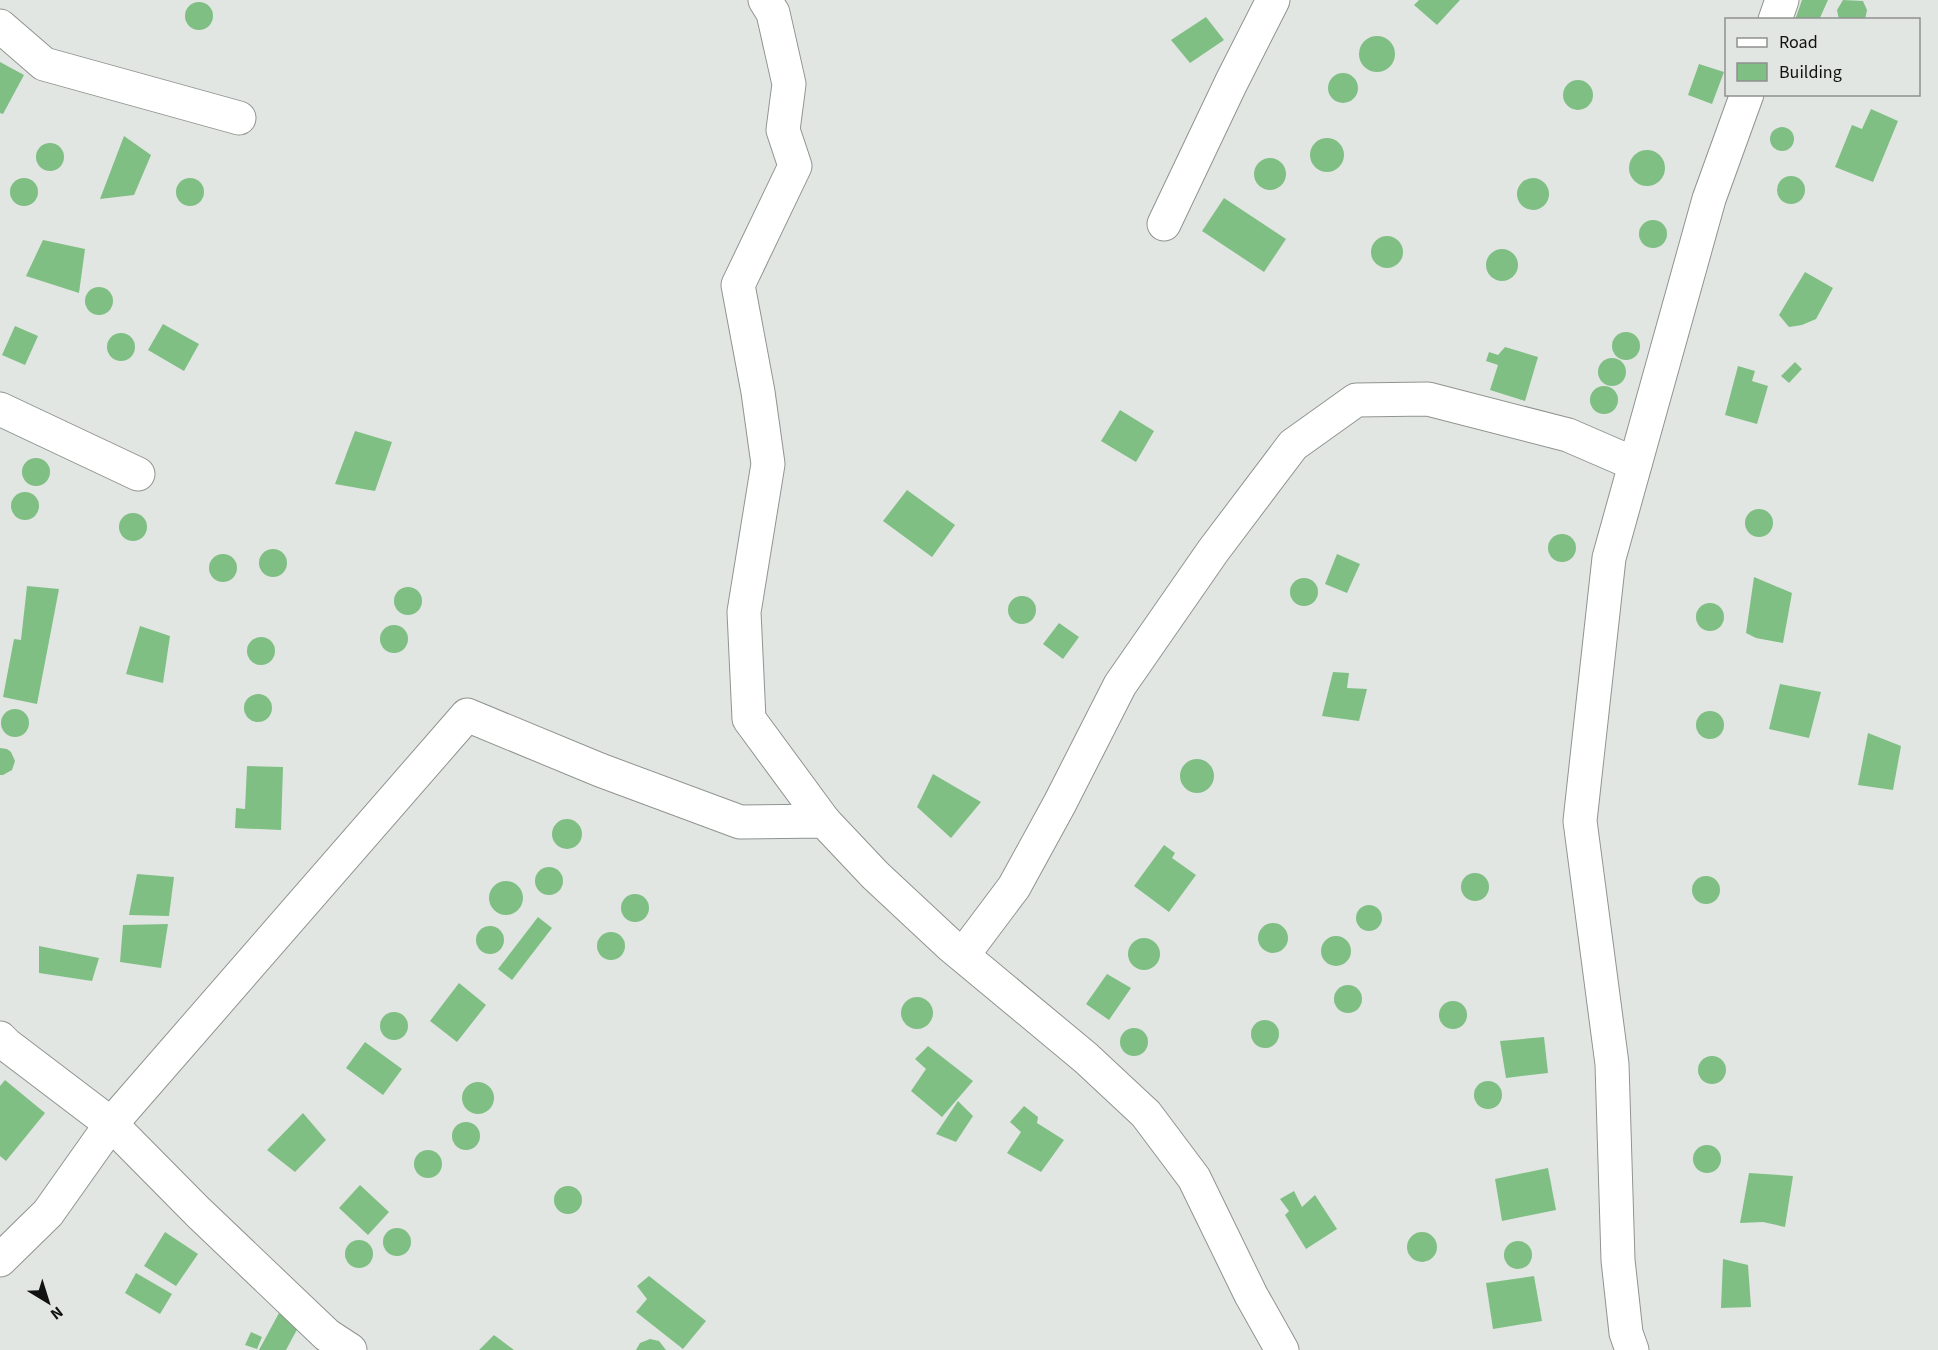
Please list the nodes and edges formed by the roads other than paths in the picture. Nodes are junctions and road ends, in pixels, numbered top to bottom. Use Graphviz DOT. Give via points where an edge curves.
graph roads {
  1 [pos="765,0"];
  2 [pos="1273,0"];
  3 [pos="1782,0"];
  4 [pos="1776,18"];
  5 [pos="0,26"];
  6 [pos="1747,96"];
  7 [pos="239,118"];
  8 [pos="1164,224"];
  9 [pos="0,409"];
  10 [pos="1635,464"];
  11 [pos="138,474"];
  12 [pos="824,821"];
  13 [pos="963,955"];
  14 [pos="0,1038"];
  15 [pos="111,1124"];
  16 [pos="0,1260"];
  17 [pos="351,1350"];
  18 [pos="1282,1350"];
  19 [pos="1632,1350"];
  1 -- 12 [label="street" via="773,13 789,84 783,130 795,166 738,285 768,464 744,612 749,719"];
  2 -- 8 [label="street"];
  3 -- 4 [label="street"];
  5 -- 7 [label="street" via="44,64"];
  6 -- 10 [label="street" via="1709,199"];
  9 -- 11 [label="street"];
  10 -- 13 [label="street" via="1568,435 1428,399 1356,400 1293,445 1120,685 1014,887"];
  10 -- 19 [label="street" via="1609,558 1580,821 1612,1064 1618,1260 1626,1333"];
  12 -- 13 [label="street" via="875,875"];
  12 -- 15 [label="street" via="740,822 467,715"];
  13 -- 18 [label="street" via="1146,1114 1194,1178 1251,1296"];
  14 -- 15 [label="street"];
  15 -- 16 [label="street" via="48,1213"];
  15 -- 17 [label="street" via="327,1335"];
}
